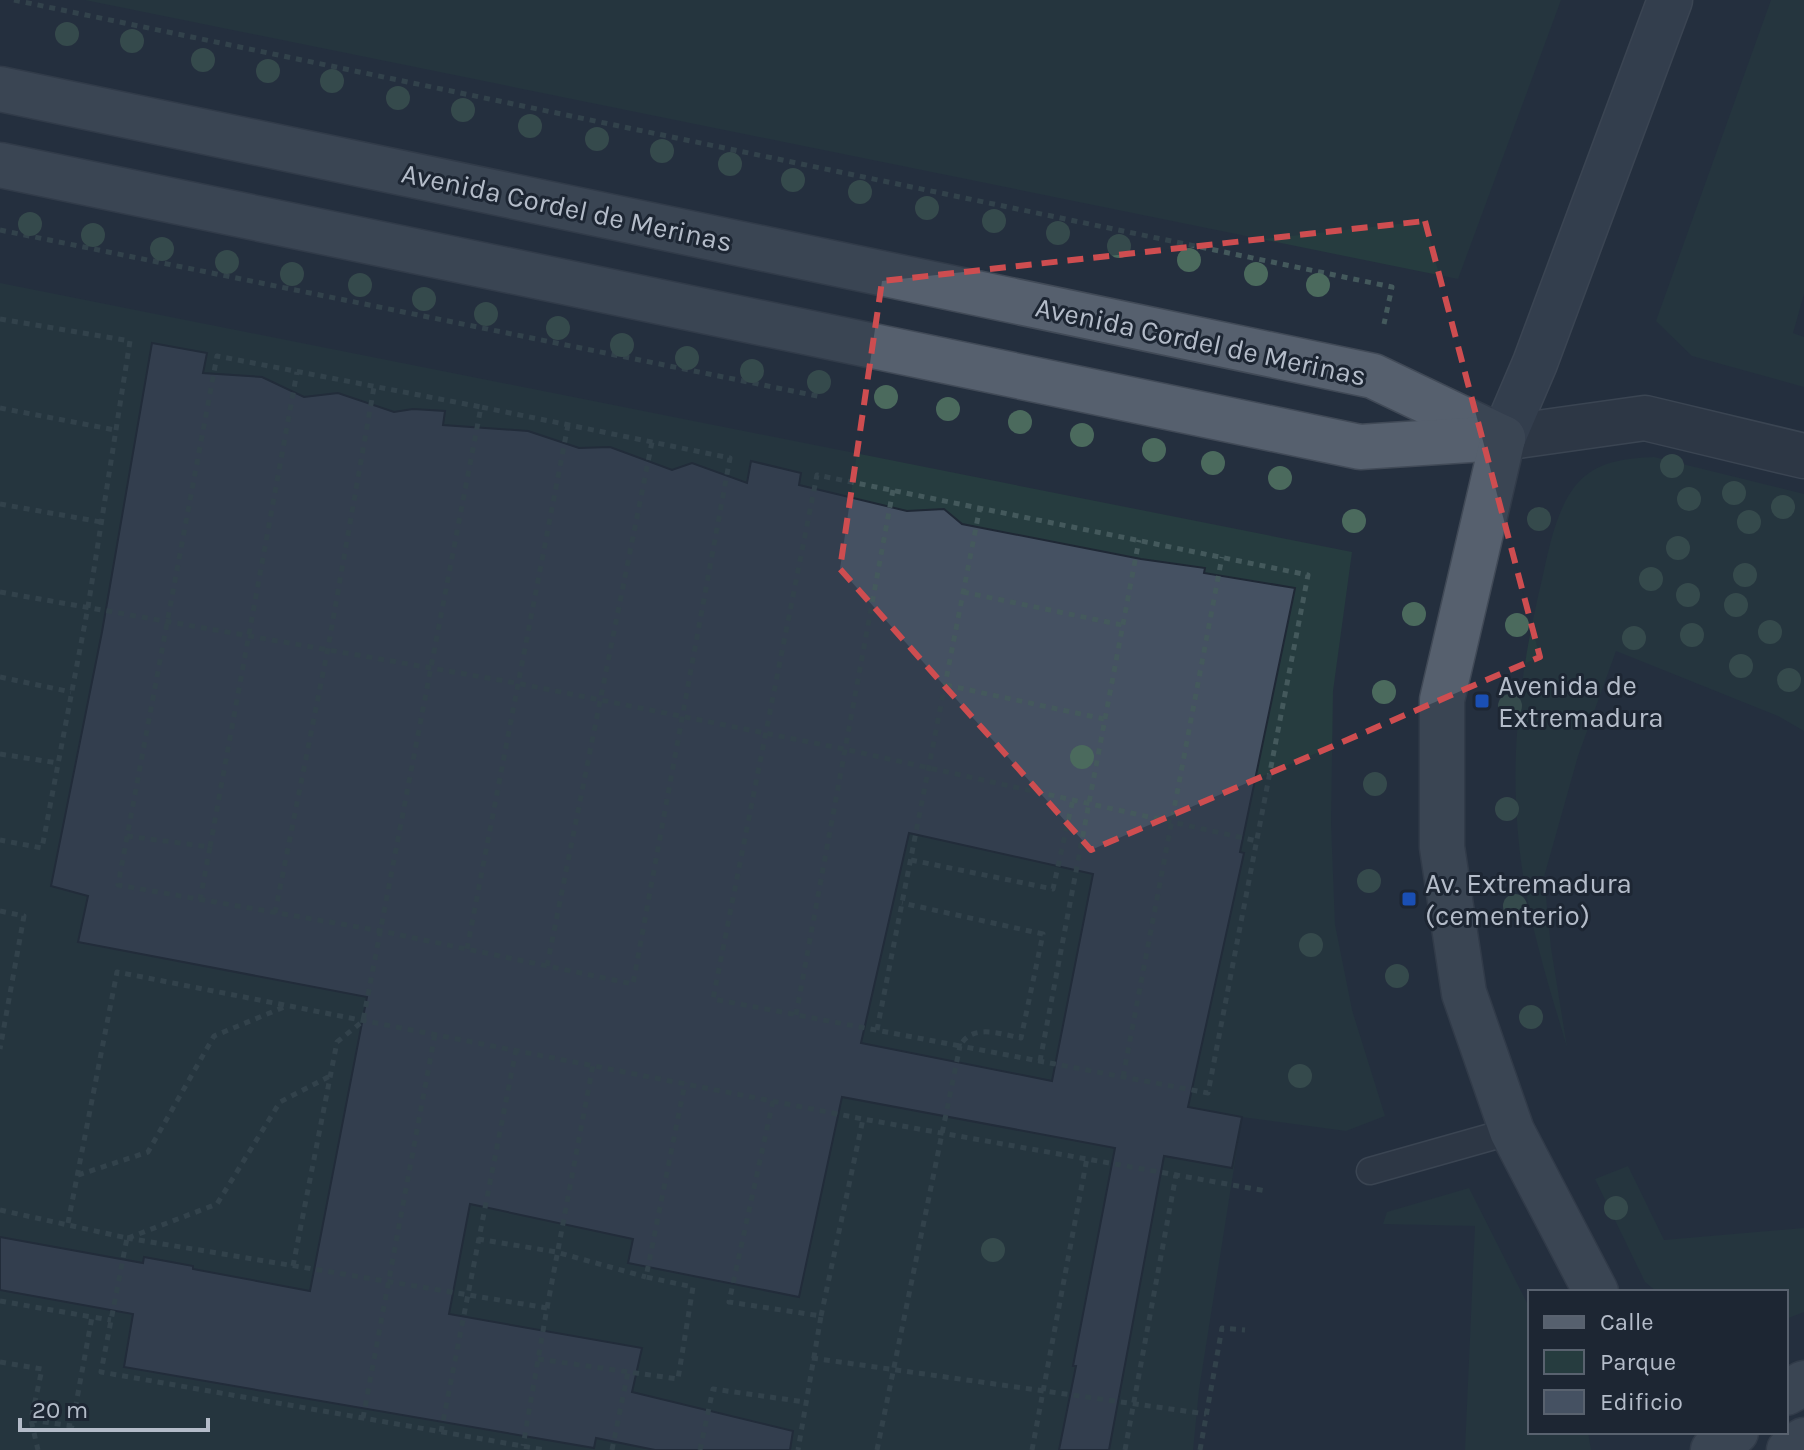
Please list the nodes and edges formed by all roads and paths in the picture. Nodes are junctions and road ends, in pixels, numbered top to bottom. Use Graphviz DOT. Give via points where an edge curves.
graph roads {
  1 [pos="14,0"];
  2 [pos="1670,0"];
  3 [pos="0,89"];
  4 [pos="0,165"];
  5 [pos="0,319"];
  6 [pos="297,372"];
  7 [pos="1373,376"];
  8 [pos="375,387"];
  9 [pos="481,407"];
  10 [pos="0,408"];
  11 [pos="568,425"];
  12 [pos="115,430"];
  13 [pos="1503,438"];
  14 [pos="652,442"];
  15 [pos="1804,456"];
  16 [pos="893,490"];
  17 [pos="0,504"];
  18 [pos="980,507"];
  19 [pos="101,522"];
  20 [pos="1139,540"];
  21 [pos="1222,557"];
  22 [pos="0,592"];
  23 [pos="963,592"];
  24 [pos="88,607"];
  25 [pos="167,621"];
  26 [pos="1122,625"];
  27 [pos="247,635"];
  28 [pos="328,648"];
  29 [pos="430,666"];
  30 [pos="0,677"];
  31 [pos="516,683"];
  32 [pos="946,685"];
  33 [pos="71,692"];
  34 [pos="600,699"];
  35 [pos="682,716"];
  36 [pos="1104,719"];
  37 [pos="766,732"];
  38 [pos="844,749"];
  39 [pos="0,754"];
  40 [pos="58,763"];
  41 [pos="929,767"];
  42 [pos="1073,799"];
  43 [pos="1089,802"];
  44 [pos="1171,822"];
  45 [pos="127,836"];
  46 [pos="0,840"];
  47 [pos="1257,841"];
  48 [pos="210,847"];
  49 [pos="911,860"];
  50 [pos="200,900"];
  51 [pos="902,903"];
  52 [pos="0,911"];
  53 [pos="275,913"];
  54 [pos="381,931"];
  55 [pos="467,949"];
  56 [pos="547,966"];
  57 [pos="286,1005"];
  58 [pos="796,1015"];
  59 [pos="363,1021"];
  60 [pos="877,1030"];
  61 [pos="435,1034"];
  62 [pos="960,1046"];
  63 [pos="0,1049"];
  64 [pos="516,1050"];
  65 [pos="1040,1061"];
  66 [pos="593,1065"];
  67 [pos="330,1076"];
  68 [pos="1123,1077"];
  69 [pos="685,1083"];
  70 [pos="773,1101"];
  71 [pos="863,1119"];
  72 [pos="1512,1131"];
  73 [pos="943,1133"];
  74 [pos="1087,1158"];
  75 [pos="1370,1171"];
  76 [pos="78,1175"];
  77 [pos="1176,1175"];
  78 [pos="1266,1191"];
  79 [pos="0,1210"];
  80 [pos="68,1223"];
  81 [pos="127,1238"];
  82 [pos="478,1239"];
  83 [pos="556,1252"];
  84 [pos="293,1266"];
  85 [pos="646,1277"];
  86 [pos="387,1282"];
  87 [pos="1595,1290"];
  88 [pos="467,1296"];
  89 [pos="0,1301"];
  90 [pos="547,1308"];
  91 [pos="821,1316"];
  92 [pos="92,1317"];
  93 [pos="111,1320"];
  94 [pos="1245,1330"];
  95 [pos="812,1358"];
  96 [pos="538,1359"];
  97 [pos="0,1362"];
  98 [pos="891,1370"];
  99 [pos="628,1372"];
  100 [pos="1043,1390"];
  101 [pos="805,1402"];
  102 [pos="1134,1404"];
  103 [pos="1206,1414"];
  104 [pos="363,1418"];
  105 [pos="31,1420"];
  106 [pos="441,1432"];
  107 [pos="1733,1434"];
  108 [pos="1804,1440"];
  109 [pos="523,1446"];
  110 [pos="38,1450"];
  111 [pos="545,1450"];
  112 [pos="612,1450"];
  113 [pos="700,1450"];
  114 [pos="798,1450"];
  115 [pos="877,1450"];
  116 [pos="1032,1450"];
  117 [pos="1125,1450"];
  118 [pos="1200,1450"];
  119 [pos="1713,1450"];
  120 [pos="1789,1450"];
  1 -- 7 [label="path" via="1392,287"];
  2 -- 13 [label="street"];
  3 -- 7 [label="main road, Avenida Cordel de Merinas"];
  4 -- 13 [label="main road" via="1360,447"];
  5 -- 12 [label="path" via="130,341"];
  6 -- 8 [label="path"];
  6 -- 25 [label="path" via="217,356"];
  6 -- 27 [label="path"];
  7 -- 13 [label="main road, Avenida Cordel de Merinas"];
  8 -- 9 [label="path"];
  8 -- 28 [label="path"];
  9 -- 11 [label="path"];
  9 -- 29 [label="path"];
  10 -- 12 [label="path"];
  11 -- 14 [label="path"];
  11 -- 31 [label="path"];
  12 -- 19 [label="path"];
  13 -- 15 [label="street" via="1645,418"];
  13 -- 72 [label="main road" via="1442,700 1442,847 1464,993"];
  14 -- 34 [label="path"];
  14 -- 35 [label="path" via="730,458"];
  16 -- 18 [label="path"];
  16 -- 37 [label="path" via="817,475"];
  16 -- 38 [label="path"];
  17 -- 19 [label="path"];
  18 -- 20 [label="path"];
  18 -- 23 [label="path"];
  19 -- 24 [label="path"];
  20 -- 21 [label="path"];
  20 -- 26 [label="path"];
  21 -- 44 [label="path"];
  21 -- 47 [label="path" via="1308,575"];
  22 -- 24 [label="path"];
  23 -- 26 [label="path"];
  23 -- 32 [label="path"];
  24 -- 25 [label="path"];
  24 -- 33 [label="path"];
  25 -- 27 [label="path"];
  25 -- 45 [label="path"];
  26 -- 36 [label="path"];
  27 -- 28 [label="path"];
  27 -- 48 [label="path"];
  28 -- 29 [label="path"];
  28 -- 53 [label="path"];
  29 -- 31 [label="path"];
  29 -- 54 [label="path"];
  30 -- 33 [label="path"];
  31 -- 34 [label="path"];
  31 -- 55 [label="path"];
  32 -- 36 [label="path"];
  32 -- 41 [label="path"];
  33 -- 40 [label="path"];
  34 -- 35 [label="path"];
  34 -- 56 [label="path"];
  35 -- 37 [label="path"];
  35 -- 56 [label="path" via="633,984"];
  36 -- 43 [label="path"];
  37 -- 38 [label="path"];
  37 -- 58 [label="path" via="713,999"];
  38 -- 41 [label="path"];
  38 -- 58 [label="path"];
  39 -- 40 [label="path"];
  40 -- 46 [label="path" via="42,848"];
  41 -- 42 [label="path"];
  41 -- 49 [label="path"];
  42 -- 43 [label="path"];
  42 -- 49 [label="path" via="1053,889"];
  43 -- 44 [label="path"];
  43 -- 65 [label="path"];
  44 -- 47 [label="path"];
  44 -- 68 [label="path"];
  45 -- 48 [label="path"];
  45 -- 50 [label="path" via="118,885"];
  47 -- 68 [label="path" via="1208,1093"];
  48 -- 50 [label="path"];
  49 -- 51 [label="path"];
  50 -- 53 [label="path"];
  51 -- 60 [label="path"];
  51 -- 62 [label="path" via="1043,934 1021,1038 982,1031 971,1033"];
  52 -- 63 [label="path" via="24,916"];
  53 -- 54 [label="path"];
  54 -- 55 [label="path"];
  54 -- 59 [label="path"];
  55 -- 56 [label="path"];
  57 -- 59 [label="path"];
  57 -- 76 [label="path" via="214,1036 148,1152"];
  57 -- 76 [label="path" via="117,972"];
  58 -- 60 [label="path"];
  59 -- 61 [label="path"];
  59 -- 67 [label="path" via="337,1042"];
  60 -- 62 [label="path"];
  61 -- 64 [label="path"];
  61 -- 86 [label="path"];
  62 -- 65 [label="path"];
  62 -- 73 [label="path"];
  64 -- 66 [label="path"];
  64 -- 82 [label="path"];
  65 -- 68 [label="path"];
  66 -- 69 [label="path"];
  66 -- 83 [label="path"];
  67 -- 81 [label="path" via="280,1102 217,1204"];
  67 -- 84 [label="path"];
  69 -- 70 [label="path"];
  69 -- 85 [label="path"];
  70 -- 71 [label="path"];
  70 -- 91 [label="path" via="729,1302"];
  71 -- 73 [label="path"];
  71 -- 91 [label="path"];
  72 -- 75 [label="lane"];
  72 -- 87 [label="main road"];
  73 -- 74 [label="path"];
  73 -- 98 [label="path"];
  74 -- 77 [label="path"];
  74 -- 100 [label="path"];
  76 -- 80 [label="path"];
  77 -- 78 [label="path"];
  77 -- 102 [label="path"];
  79 -- 80 [label="path"];
  80 -- 81 [label="path"];
  81 -- 84 [label="path"];
  81 -- 93 [label="path"];
  82 -- 83 [label="path"];
  82 -- 88 [label="path"];
  83 -- 85 [label="path"];
  83 -- 90 [label="path"];
  84 -- 86 [label="path"];
  85 -- 99 [label="path" via="693,1287 678,1379"];
  86 -- 88 [label="path"];
  86 -- 104 [label="path"];
  88 -- 90 [label="path"];
  88 -- 106 [label="path"];
  89 -- 92 [label="path"];
  90 -- 96 [label="path"];
  91 -- 95 [label="path"];
  92 -- 93 [label="path"];
  92 -- 105 [label="path" via="72,1426"];
  93 -- 104 [label="path" via="101,1372"];
  94 -- 103 [label="path" via="1222,1328"];
  95 -- 98 [label="path"];
  95 -- 101 [label="path"];
  96 -- 99 [label="path"];
  96 -- 109 [label="path"];
  97 -- 105 [label="path" via="42,1369"];
  98 -- 100 [label="path"];
  98 -- 115 [label="path"];
  99 -- 112 [label="path"];
  100 -- 102 [label="path"];
  100 -- 116 [label="path"];
  101 -- 113 [label="path" via="713,1389"];
  101 -- 114 [label="path"];
  102 -- 103 [label="path"];
  102 -- 117 [label="path"];
  103 -- 118 [label="path"];
  104 -- 106 [label="path"];
  105 -- 110 [label="path"];
  106 -- 109 [label="path"];
  107 -- 119 [label="main road"];
  108 -- 120 [label="main road"];
  109 -- 111 [label="path"];
}
